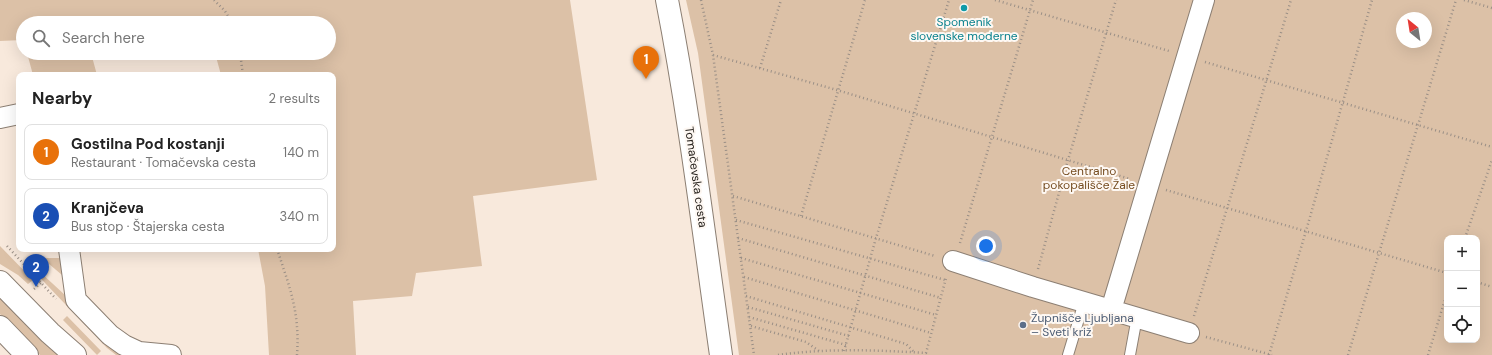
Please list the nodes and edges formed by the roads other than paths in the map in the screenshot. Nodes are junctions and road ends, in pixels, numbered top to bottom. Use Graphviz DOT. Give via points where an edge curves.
graph roads {
  1 [pos="667,0"];
  2 [pos="1204,0"];
  3 [pos="16,115"];
  4 [pos="0,118"];
  5 [pos="69,252"];
  6 [pos="953,261"];
  7 [pos="0,282"];
  8 [pos="1084,302"];
  9 [pos="1111,310"];
  10 [pos="1137,317"];
  11 [pos="0,327"];
  12 [pos="1189,332"];
  13 [pos="27,355"];
  14 [pos="75,355"];
  15 [pos="171,355"];
  16 [pos="721,355"];
  17 [pos="1068,355"];
  18 [pos="1130,355"];
  1 -- 16 [label="street, Tomačevska cesta" via="688,113"];
  2 -- 9 [label="street"];
  3 -- 4 [label="street"];
  5 -- 15 [label="street" via="76,300 110,335 139,352"];
  6 -- 8 [label="street"];
  7 -- 14 [label="street"];
  8 -- 9 [label="street"];
  8 -- 17 [label="lane"];
  9 -- 10 [label="street"];
  10 -- 12 [label="street"];
  10 -- 18 [label="lane"];
  11 -- 13 [label="street"];
}
